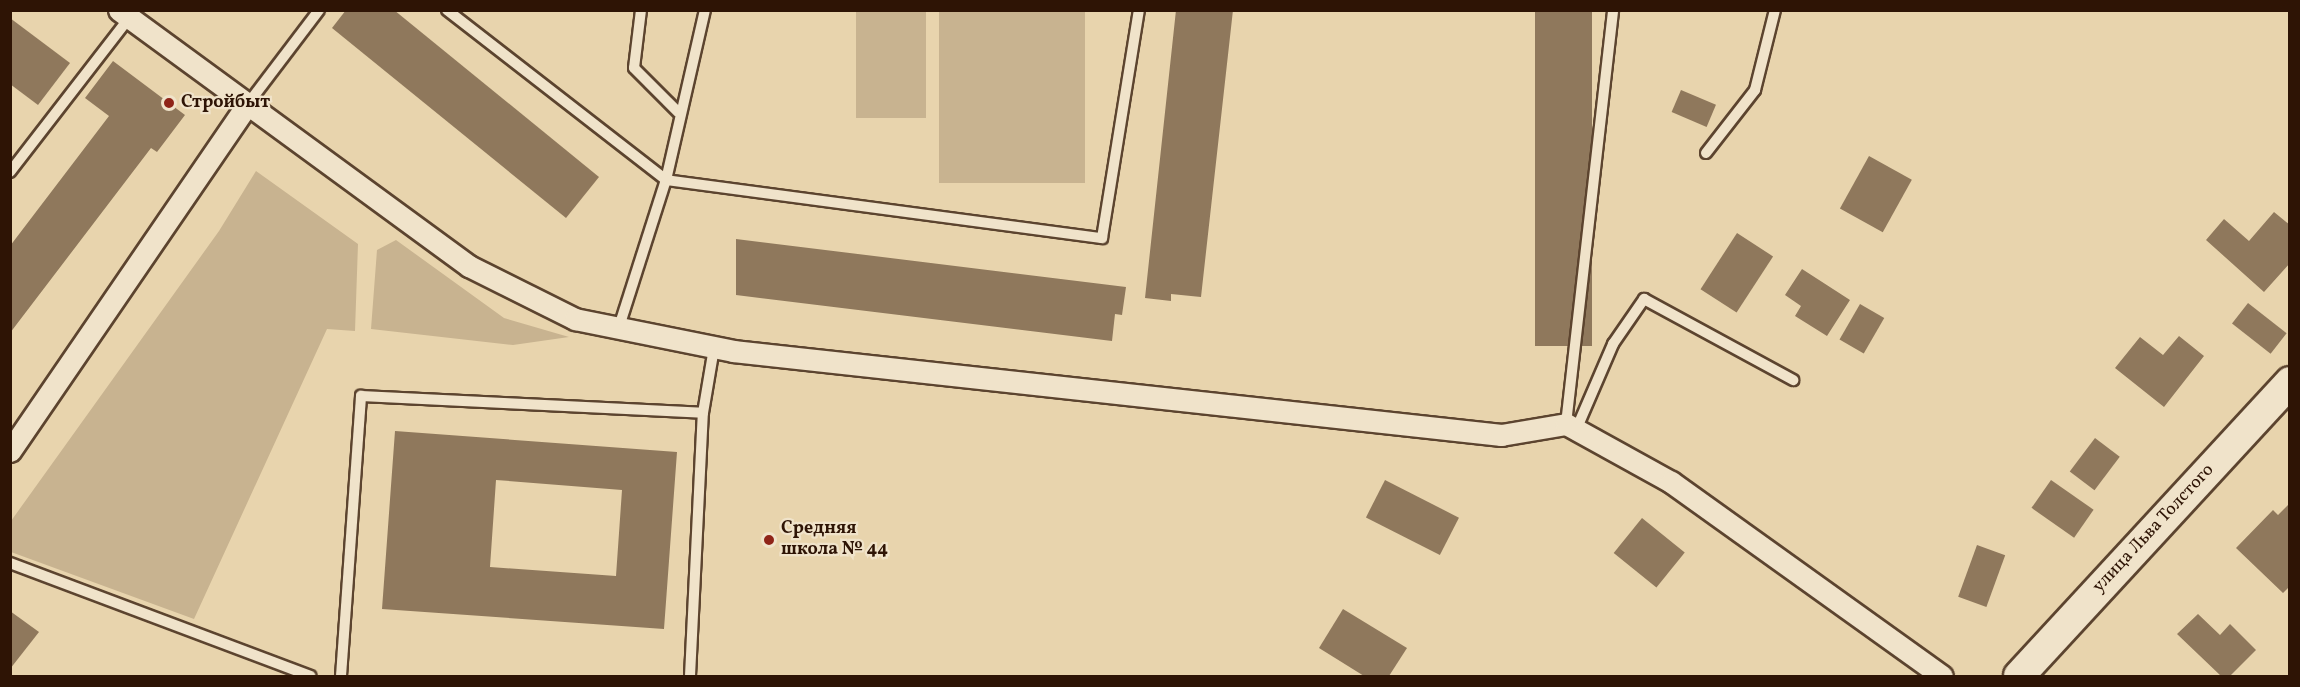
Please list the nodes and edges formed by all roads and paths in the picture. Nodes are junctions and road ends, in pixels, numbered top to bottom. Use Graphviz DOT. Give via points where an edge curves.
graph roads {
  1 [pos="319,10"];
  2 [pos="447,10"];
  3 [pos="641,10"];
  4 [pos="705,10"];
  5 [pos="1139,10"];
  6 [pos="1613,10"];
  7 [pos="1775,10"];
  8 [pos="124,14"];
  9 [pos="247,105"];
  10 [pos="678,112"];
  11 [pos="1706,153"];
  12 [pos="10,172"];
  13 [pos="666,180"];
  14 [pos="618,330"];
  15 [pos="714,348"];
  16 [pos="1792,380"];
  17 [pos="2289,382"];
  18 [pos="703,413"];
  19 [pos="1571,427"];
  20 [pos="10,451"];
  21 [pos="10,563"];
  22 [pos="310,676"];
  23 [pos="341,676"];
  24 [pos="690,676"];
  25 [pos="1942,676"];
  26 [pos="2019,676"];
  1 -- 9 [label="lane"];
  2 -- 13 [label="lane"];
  3 -- 10 [label="lane" via="634,68"];
  4 -- 10 [label="lane"];
  5 -- 13 [label="lane" via="1102,238"];
  6 -- 19 [label="lane"];
  7 -- 11 [label="lane" via="1755,90"];
  8 -- 9 [label="street"];
  8 -- 12 [label="lane"];
  9 -- 14 [label="street" via="468,266 574,319"];
  9 -- 20 [label="street"];
  10 -- 13 [label="lane"];
  13 -- 14 [label="lane"];
  14 -- 15 [label="street"];
  15 -- 18 [label="lane"];
  15 -- 19 [label="street" via="1501,435"];
  16 -- 19 [label="lane" via="1644,299 1613,344"];
  17 -- 26 [label="street, улица Льва Толстого"];
  18 -- 23 [label="lane" via="361,396"];
  18 -- 24 [label="lane"];
  19 -- 25 [label="street" via="1671,482"];
  21 -- 22 [label="lane"];
}
